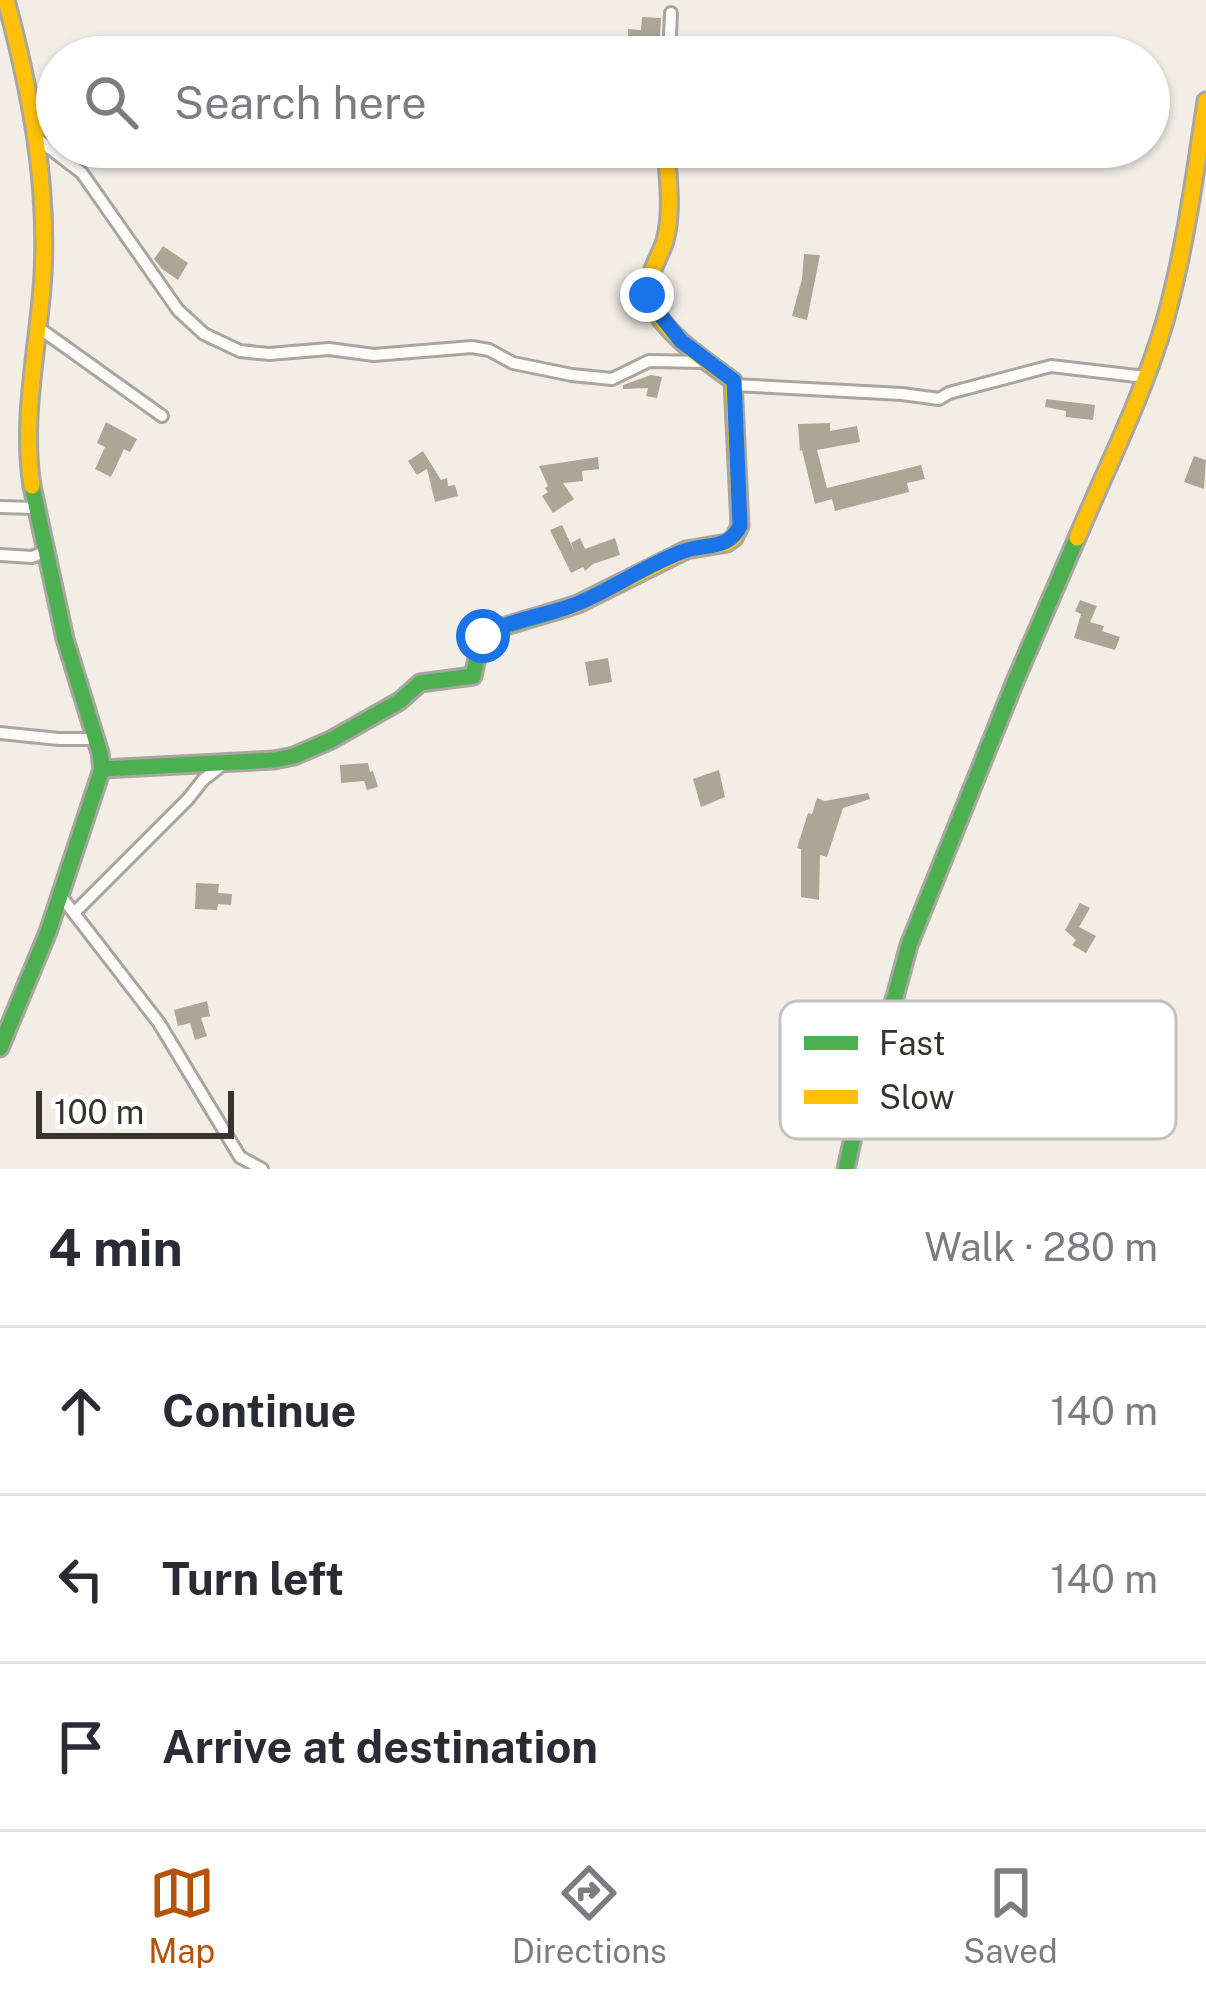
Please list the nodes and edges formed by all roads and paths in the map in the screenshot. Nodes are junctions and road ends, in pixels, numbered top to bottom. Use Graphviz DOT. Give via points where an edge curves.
graph roads {
  1 [pos="9,1"];
  2 [pos="671,13"];
  3 [pos="7,29"];
  4 [pos="670,36"];
  5 [pos="1206,101"];
  6 [pos="36,123"];
  7 [pos="40,168"];
  8 [pos="75,168"];
  9 [pos="666,168"];
  10 [pos="39,328"];
  11 [pos="706,362"];
  12 [pos="1145,377"];
  13 [pos="734,385"];
  14 [pos="162,416"];
  15 [pos="0,507"];
  16 [pos="34,508"];
  17 [pos="44,552"];
  18 [pos="0,555"];
  19 [pos="0,733"];
  20 [pos="95,739"];
  21 [pos="224,763"];
  22 [pos="102,769"];
  23 [pos="60,895"];
  24 [pos="74,912"];
  25 [pos="894,1001"];
  26 [pos="0,1048"];
  27 [pos="853,1139"];
  28 [pos="262,1169"];
  29 [pos="846,1169"];
  1 -- 3 [label="street"];
  2 -- 4 [label="street"];
  3 -- 6 [label="street"];
  5 -- 12 [label="street" via="1178,272"];
  7 -- 10 [label="street"];
  8 -- 11 [label="street" via="178,310 240,352 472,347 513,363 612,379 649,361"];
  9 -- 11 [label="street" via="666,237 647,295"];
  10 -- 14 [label="street"];
  10 -- 16 [label="street" via="27,434"];
  11 -- 13 [label="street"];
  12 -- 13 [label="street" via="1051,366 939,399"];
  12 -- 25 [label="street" via="1016,679"];
  13 -- 21 [label="street" via="734,538 489,632 473,676 420,683 331,740 294,756"];
  15 -- 16 [label="street"];
  16 -- 17 [label="street"];
  17 -- 18 [label="street"];
  17 -- 20 [label="street"];
  19 -- 20 [label="street"];
  20 -- 22 [label="street"];
  21 -- 22 [label="street"];
  21 -- 24 [label="street"];
  22 -- 23 [label="street"];
  23 -- 24 [label="street"];
  23 -- 26 [label="street"];
  24 -- 28 [label="street" via="159,1022 240,1157"];
  27 -- 29 [label="street"];
}
